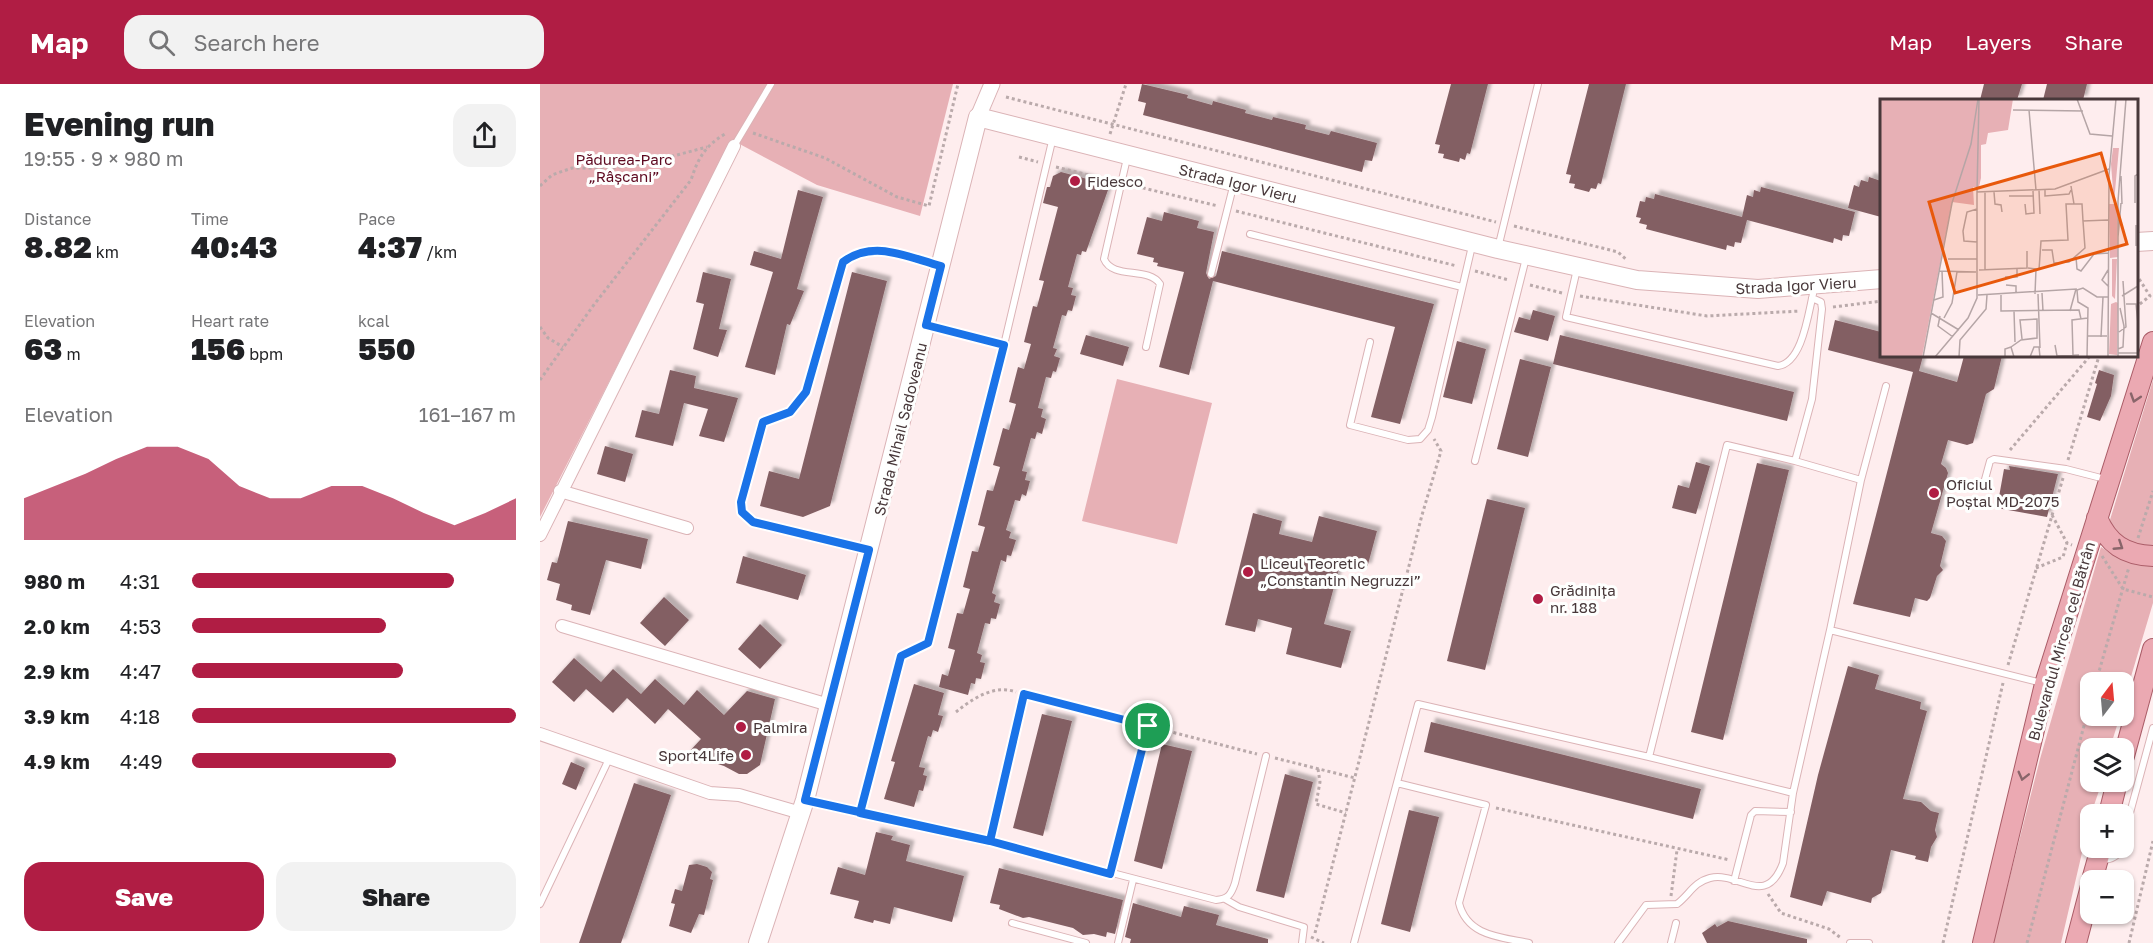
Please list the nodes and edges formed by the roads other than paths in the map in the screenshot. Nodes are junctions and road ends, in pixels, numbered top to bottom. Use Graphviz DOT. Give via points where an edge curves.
graph roads {
  1 [pos="771,84"];
  2 [pos="992,84"];
  3 [pos="1538,84"];
  4 [pos="978,117"];
  5 [pos="1053,136"];
  6 [pos="734,146"];
  7 [pos="1128,155"];
  8 [pos="1234,182"];
  9 [pos="1250,234"];
  10 [pos="2153,241"];
  11 [pos="2138,242"];
  12 [pos="1473,243"];
  13 [pos="1498,249"];
  14 [pos="1526,256"];
  15 [pos="941,266"];
  16 [pos="1577,268"];
  17 [pos="1211,274"];
  18 [pos="1880,279"];
  19 [pos="1462,287"];
  20 [pos="1814,291"];
  21 [pos="926,325"];
  22 [pos="1370,342"];
  23 [pos="2153,342"];
  24 [pos="1004,345"];
  25 [pos="1146,347"];
  26 [pos="1886,386"];
  27 [pos="1475,461"];
  28 [pos="1796,461"];
  29 [pos="1861,480"];
  30 [pos="2109,480"];
  31 [pos="1984,483"];
  32 [pos="560,491"];
  33 [pos="2097,518"];
  34 [pos="687,528"];
  35 [pos="540,535"];
  36 [pos="869,550"];
  37 [pos="2153,556"];
  38 [pos="562,626"];
  39 [pos="1830,630"];
  40 [pos="2153,649"];
  41 [pos="2045,684"];
  42 [pos="1024,694"];
  43 [pos="829,705"];
  44 [pos="1148,726"];
  45 [pos="2153,728"];
  46 [pos="540,734"];
  47 [pos="2129,738"];
  48 [pos="1266,756"];
  49 [pos="1649,757"];
  50 [pos="609,759"];
  51 [pos="1396,783"];
  52 [pos="1793,793"];
  53 [pos="2132,804"];
  54 [pos="803,807"];
  55 [pos="1791,812"];
  56 [pos="860,813"];
  57 [pos="990,841"];
  58 [pos="1110,874"];
  59 [pos="1133,880"];
  60 [pos="1734,881"];
  61 [pos="1225,899"];
  62 [pos="540,904"];
  63 [pos="1011,922"];
  64 [pos="1676,923"];
  65 [pos="2081,924"];
  66 [pos="758,943"];
  67 [pos="1086,943"];
  68 [pos="1118,943"];
  69 [pos="1302,943"];
  70 [pos="1354,943"];
  71 [pos="1529,943"];
  72 [pos="1618,943"];
  73 [pos="1671,943"];
  74 [pos="1849,943"];
  75 [pos="1869,943"];
  76 [pos="1983,943"];
  77 [pos="2076,943"];
  1 -- 6 [label="lane"];
  2 -- 4 [label="street, Strada Mihail Sadoveanu"];
  3 -- 13 [label="lane"];
  4 -- 5 [label="main road, Strada Igor Vieru"];
  4 -- 15 [label="main road, Strada Mihail Sadoveanu"];
  5 -- 7 [label="main road, Strada Igor Vieru"];
  5 -- 24 [label="lane"];
  6 -- 32 [label="street"];
  7 -- 8 [label="main road, Strada Igor Vieru"];
  7 -- 25 [label="lane" via="1104,259 1112,269 1154,278 1160,284"];
  8 -- 12 [label="main road, Strada Igor Vieru"];
  8 -- 17 [label="lane"];
  9 -- 19 [label="lane"];
  10 -- 11 [label="main road"];
  12 -- 13 [label="main road, Strada Igor Vieru"];
  12 -- 19 [label="lane"];
  13 -- 14 [label="main road, Strada Igor Vieru"];
  14 -- 16 [label="main road, Strada Igor Vieru"];
  14 -- 27 [label="lane"];
  15 -- 21 [label="main road, Strada Mihail Sadoveanu"];
  15 -- 36 [label="lane" via="875,249 856,253 843,262 806,392 790,412 763,422 741,502 742,512 753,522"];
  16 -- 20 [label="main road, Strada Igor Vieru" via="1637,280"];
  16 -- 20 [label="lane" via="1566,317 1778,366 1787,365 1792,359"];
  18 -- 20 [label="main road, Strada Igor Vieru"];
  19 -- 22 [label="lane" via="1428,430 1420,439 1408,440 1350,425"];
  20 -- 28 [label="lane" via="1822,309 1812,399"];
  21 -- 24 [label="lane"];
  21 -- 36 [label="main road, Strada Mihail Sadoveanu"];
  23 -- 30 [label="main road, Bulevardul Mircea cel Bătrân, one-way"];
  24 -- 56 [label="lane" via="928,643 901,656"];
  26 -- 29 [label="lane"];
  28 -- 29 [label="lane"];
  28 -- 49 [label="lane" via="1727,445"];
  29 -- 39 [label="lane"];
  30 -- 31 [label="lane" via="2066,469 1994,459"];
  30 -- 33 [label="main road, Bulevardul Mircea cel Bătrân"];
  32 -- 34 [label="street"];
  32 -- 35 [label="street"];
  33 -- 37 [label="main road, one-way" via="2114,544 2133,553"];
  33 -- 41 [label="main road, Bulevardul Mircea cel Bătrân"];
  36 -- 43 [label="main road, Strada Mihail Sadoveanu"];
  38 -- 43 [label="street"];
  39 -- 41 [label="lane"];
  39 -- 52 [label="lane"];
  40 -- 47 [label="main road"];
  41 -- 76 [label="main road, Bulevardul Mircea cel Bătrân, one-way"];
  42 -- 57 [label="lane"];
  43 -- 54 [label="main road, Strada Mihail Sadoveanu"];
  44 -- 58 [label="lane"];
  45 -- 53 [label="lane"];
  46 -- 50 [label="street"];
  48 -- 61 [label="lane" via="1235,883"];
  49 -- 51 [label="lane" via="1418,704"];
  49 -- 52 [label="lane"];
  50 -- 54 [label="street" via="711,793"];
  50 -- 62 [label="lane"];
  51 -- 70 [label="lane"];
  51 -- 71 [label="lane" via="1486,805 1459,903 1462,915 1471,927 1485,933"];
  52 -- 55 [label="lane"];
  54 -- 56 [label="lane"];
  54 -- 66 [label="main road, Strada Mihail Sadoveanu"];
  55 -- 60 [label="lane" via="1750,814"];
  55 -- 60 [label="lane" via="1779,874 1763,886"];
  56 -- 57 [label="lane"];
  57 -- 58 [label="lane"];
  58 -- 59 [label="lane"];
  59 -- 61 [label="lane"];
  59 -- 68 [label="lane"];
  60 -- 72 [label="lane" via="1708,878 1670,906 1646,905"];
  61 -- 69 [label="lane" via="1304,927"];
  63 -- 67 [label="lane"];
  64 -- 73 [label="lane"];
  65 -- 77 [label="main road"];
  74 -- 75 [label="lane"];
}
